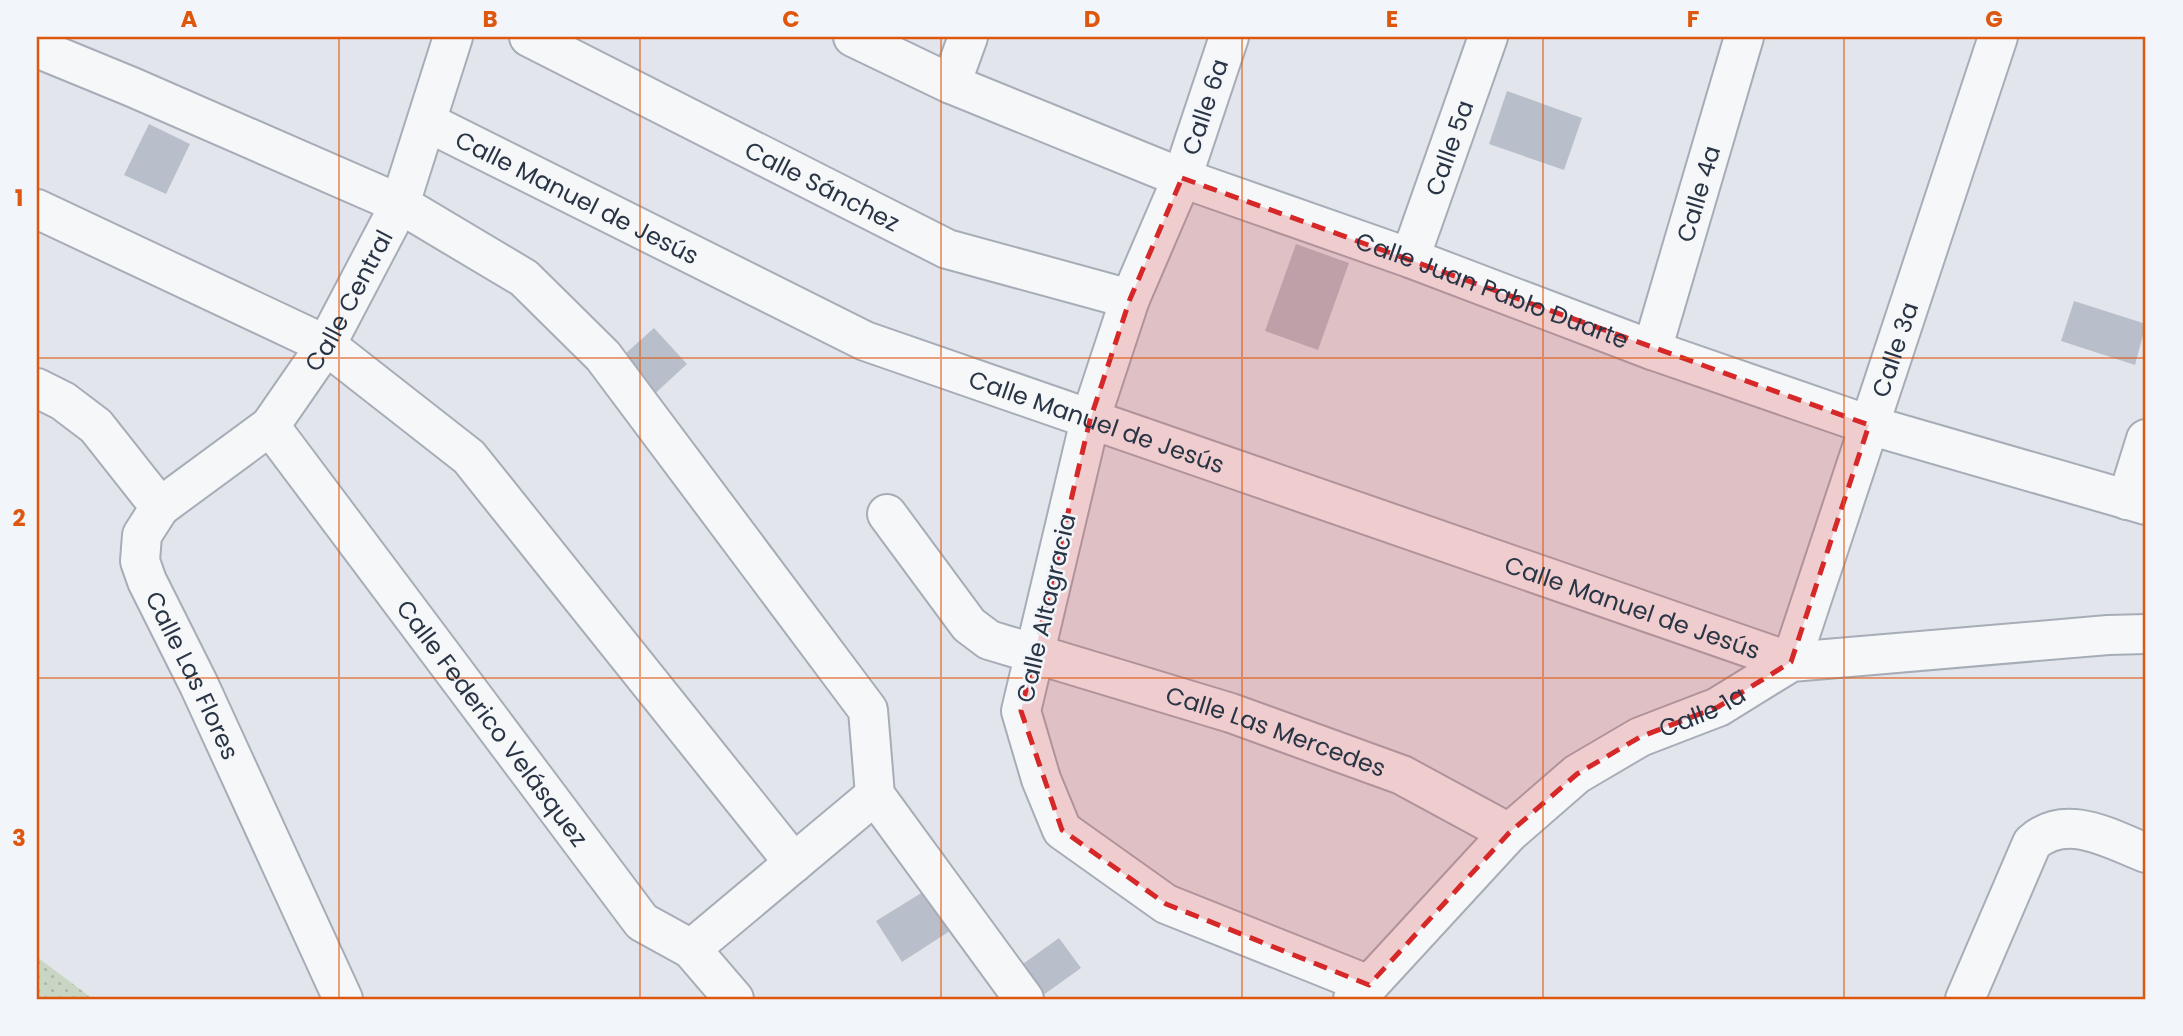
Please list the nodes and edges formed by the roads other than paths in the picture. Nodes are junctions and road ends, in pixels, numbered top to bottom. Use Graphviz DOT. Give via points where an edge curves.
graph roads {
  1 [pos="453,37"];
  2 [pos="529,37"];
  3 [pos="853,37"];
  4 [pos="968,37"];
  5 [pos="1229,37"];
  6 [pos="1488,37"];
  7 [pos="1744,37"];
  8 [pos="1998,37"];
  9 [pos="37,48"];
  10 [pos="951,84"];
  11 [pos="427,122"];
  12 [pos="1182,178"];
  13 [pos="400,204"];
  14 [pos="37,209"];
  15 [pos="1410,258"];
  16 [pos="1130,299"];
  17 [pos="326,345"];
  18 [pos="1652,350"];
  19 [pos="37,388"];
  20 [pos="1090,420"];
  21 [pos="1869,425"];
  22 [pos="270,426"];
  23 [pos="2146,439"];
  24 [pos="2136,503"];
  25 [pos="159,507"];
  26 [pos="887,514"];
  27 [pos="2146,634"];
  28 [pos="1034,653"];
  29 [pos="1791,662"];
  30 [pos="875,795"];
  31 [pos="1509,833"];
  32 [pos="2146,853"];
  33 [pos="794,863"];
  34 [pos="691,949"];
  35 [pos="1361,992"];
  36 [pos="343,999"];
  37 [pos="734,999"];
  38 [pos="1024,999"];
  39 [pos="1965,999"];
  1 -- 11 [label="street, Calle Central"];
  2 -- 16 [label="street, Calle Sánchez" via="947,249"];
  3 -- 10 [label="street, Calle Juan Pablo Duarte"];
  4 -- 10 [label="street"];
  5 -- 12 [label="street, Calle 6a"];
  6 -- 15 [label="street, Calle 5a"];
  7 -- 18 [label="street, Calle 4a"];
  8 -- 21 [label="street, Calle 3a"];
  9 -- 13 [label="street"];
  10 -- 12 [label="street, Calle Juan Pablo Duarte"];
  11 -- 13 [label="street, Calle Central"];
  11 -- 20 [label="street, Calle Manuel de Jesús" via="865,341"];
  12 -- 15 [label="street, Calle Juan Pablo Duarte"];
  12 -- 16 [label="street, Calle Altagracia"];
  13 -- 17 [label="street, Calle Central"];
  13 -- 30 [label="street" via="524,278 603,356 868,710"];
  14 -- 17 [label="street"];
  15 -- 18 [label="street, Calle Juan Pablo Duarte"];
  16 -- 20 [label="street, Calle Altagracia"];
  17 -- 22 [label="street, Calle Central"];
  17 -- 33 [label="street" via="469,457"];
  18 -- 21 [label="street, Calle Juan Pablo Duarte"];
  19 -- 25 [label="street" via="96,426"];
  20 -- 28 [label="street, Calle Altagracia"];
  20 -- 29 [label="street, Calle Manuel de Jesús"];
  21 -- 24 [label="street, Calle Juan Pablo Duarte"];
  21 -- 29 [label="street, Calle 3a"];
  22 -- 25 [label="street, Calle Central"];
  22 -- 34 [label="street, Calle Federico Velásquez" via="642,922"];
  23 -- 24 [label="street"];
  25 -- 36 [label="street, Calle Las Flores" via="142,536 140,561 147,581"];
  26 -- 28 [label="street, Calle Las Mercedes" via="970,625 989,640"];
  27 -- 29 [label="street, Calle 1a"];
  28 -- 31 [label="street, Calle Las Mercedes" via="1231,713 1402,775"];
  28 -- 35 [label="street, Calle Altagracia" via="1021,711 1062,830 1166,904"];
  29 -- 31 [label="street, Calle 1a" via="1718,707 1640,737 1577,774"];
  30 -- 33 [label="street"];
  30 -- 38 [label="street"];
  31 -- 35 [label="street, Calle 1a"];
  32 -- 39 [label="street" via="2083,829 2069,827 2042,834 2032,843"];
  33 -- 34 [label="street"];
  34 -- 37 [label="street, Calle Federico Velásquez"];
}
